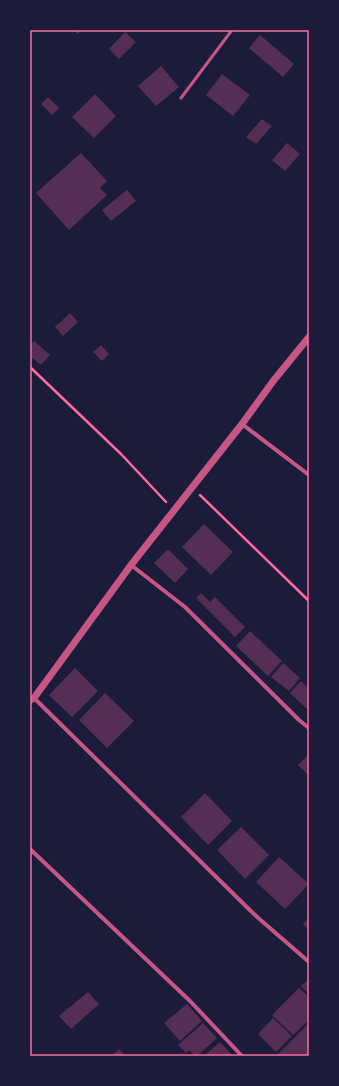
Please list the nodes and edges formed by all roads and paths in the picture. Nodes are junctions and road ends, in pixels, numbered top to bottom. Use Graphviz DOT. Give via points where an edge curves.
graph roads {
  1 [pos="232,30"];
  2 [pos="181,98"];
  3 [pos="309,337"];
  4 [pos="30,367"];
  5 [pos="242,424"];
  6 [pos="309,475"];
  7 [pos="192,488"];
  8 [pos="174,511"];
  9 [pos="131,565"];
  10 [pos="309,601"];
  11 [pos="32,699"];
  12 [pos="309,728"];
  13 [pos="30,849"];
  14 [pos="309,962"];
  15 [pos="242,1056"];
  1 -- 2 [label="lane"];
  3 -- 5 [label="street"];
  4 -- 8 [label="path" via="121,454"];
  5 -- 6 [label="street"];
  5 -- 7 [label="street"];
  7 -- 8 [label="street"];
  7 -- 10 [label="path"];
  8 -- 9 [label="street"];
  9 -- 11 [label="street"];
  9 -- 12 [label="street" via="185,607"];
  11 -- 14 [label="street" via="256,916"];
  13 -- 15 [label="street" via="190,1001"];
}
